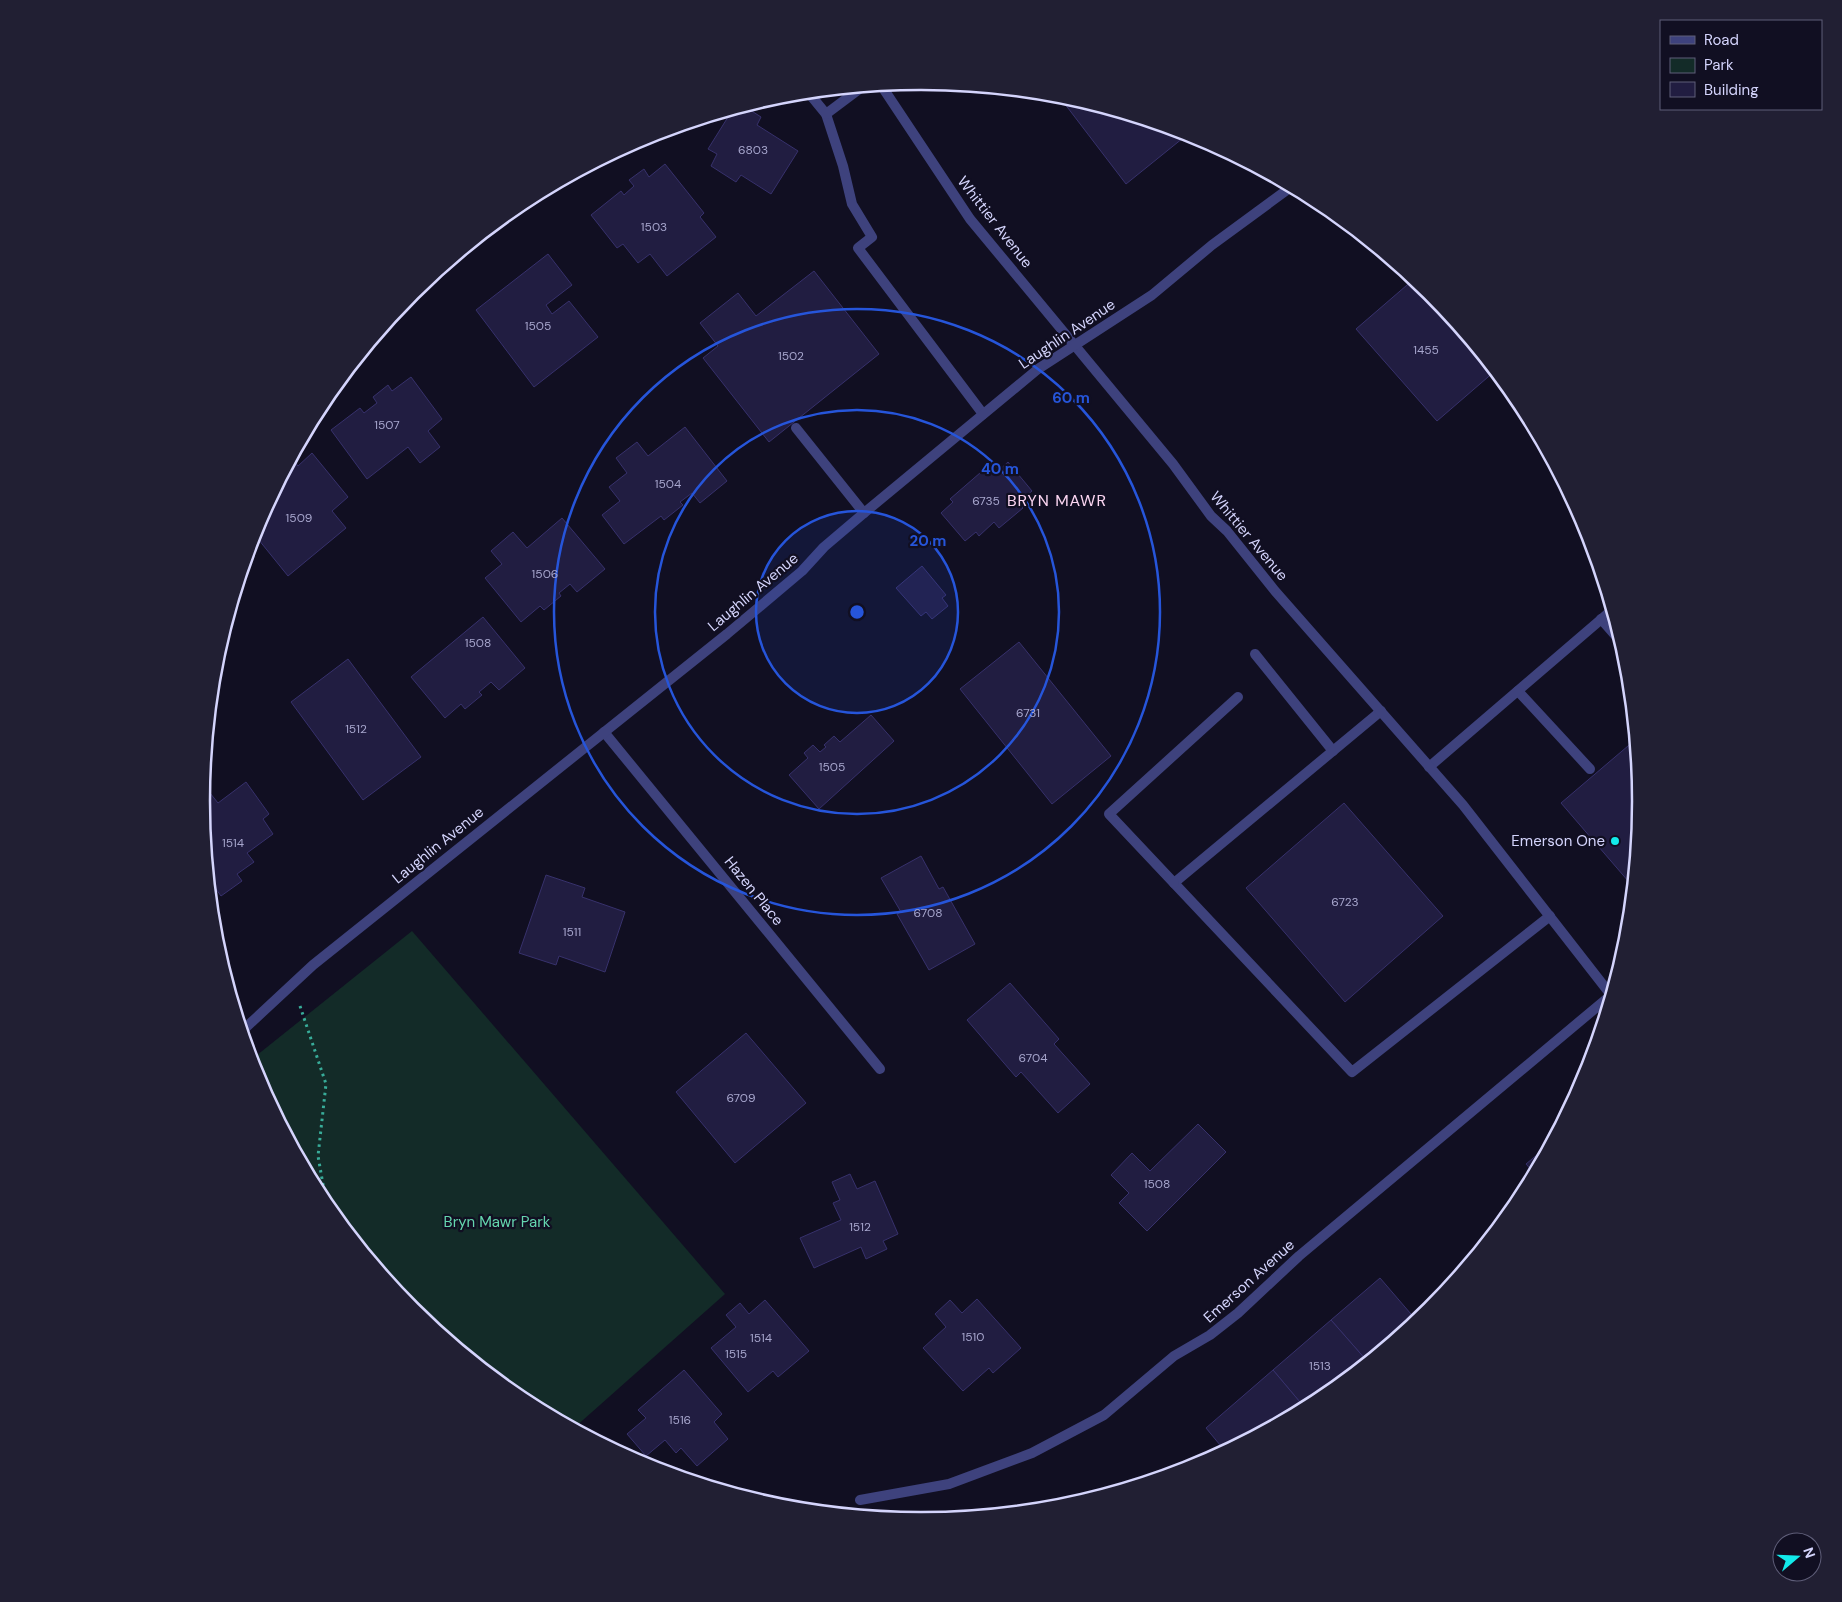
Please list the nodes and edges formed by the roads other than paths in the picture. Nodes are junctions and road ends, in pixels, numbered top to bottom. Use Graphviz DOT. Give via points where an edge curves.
graph roads {
  1 [pos="885,92"];
  2 [pos="853,94"];
  3 [pos="813,99"];
  4 [pos="826,114"];
  5 [pos="1286,191"];
  6 [pos="1076,346"];
  7 [pos="984,414"];
  8 [pos="796,428"];
  9 [pos="864,513"];
  10 [pos="1607,614"];
  11 [pos="1600,620"];
  12 [pos="1611,632"];
  13 [pos="1255,654"];
  14 [pos="1518,691"];
  15 [pos="1238,697"];
  16 [pos="1380,711"];
  17 [pos="604,732"];
  18 [pos="1332,751"];
  19 [pos="1430,767"];
  20 [pos="1590,769"];
  21 [pos="1174,883"];
  22 [pos="1550,916"];
  23 [pos="1607,989"];
  24 [pos="1603,1002"];
  25 [pos="247,1027"];
  26 [pos="880,1069"];
  27 [pos="860,1500"];
  1 -- 6 [label="street, Whittier Avenue" via="970,219"];
  2 -- 4 [label="street"];
  3 -- 4 [label="street"];
  4 -- 7 [label="street" via="852,204 872,237 858,248"];
  5 -- 6 [label="street, Laughlin Avenue" via="1152,295"];
  6 -- 7 [label="street, Laughlin Avenue" via="1038,369"];
  6 -- 16 [label="street, Whittier Avenue" via="1173,464 1211,516"];
  7 -- 9 [label="street, Laughlin Avenue"];
  8 -- 9 [label="street"];
  9 -- 17 [label="street, Laughlin Avenue" via="802,571"];
  10 -- 11 [label="street"];
  11 -- 12 [label="street"];
  11 -- 14 [label="street"];
  13 -- 18 [label="street"];
  14 -- 19 [label="street"];
  14 -- 20 [label="street"];
  15 -- 21 [label="street" via="1109,814"];
  16 -- 18 [label="street"];
  16 -- 19 [label="street, Whittier Avenue"];
  17 -- 25 [label="street, Laughlin Avenue" via="313,965"];
  17 -- 26 [label="street, Hazen Place"];
  18 -- 21 [label="street"];
  19 -- 22 [label="street, Whittier Avenue"];
  21 -- 22 [label="street" via="1352,1072"];
  22 -- 23 [label="street, Whittier Avenue"];
  24 -- 27 [label="street, Emerson Avenue" via="1299,1256 1238,1313 1210,1335 1174,1356 1104,1415 1032,1453 949,1484"];
}
